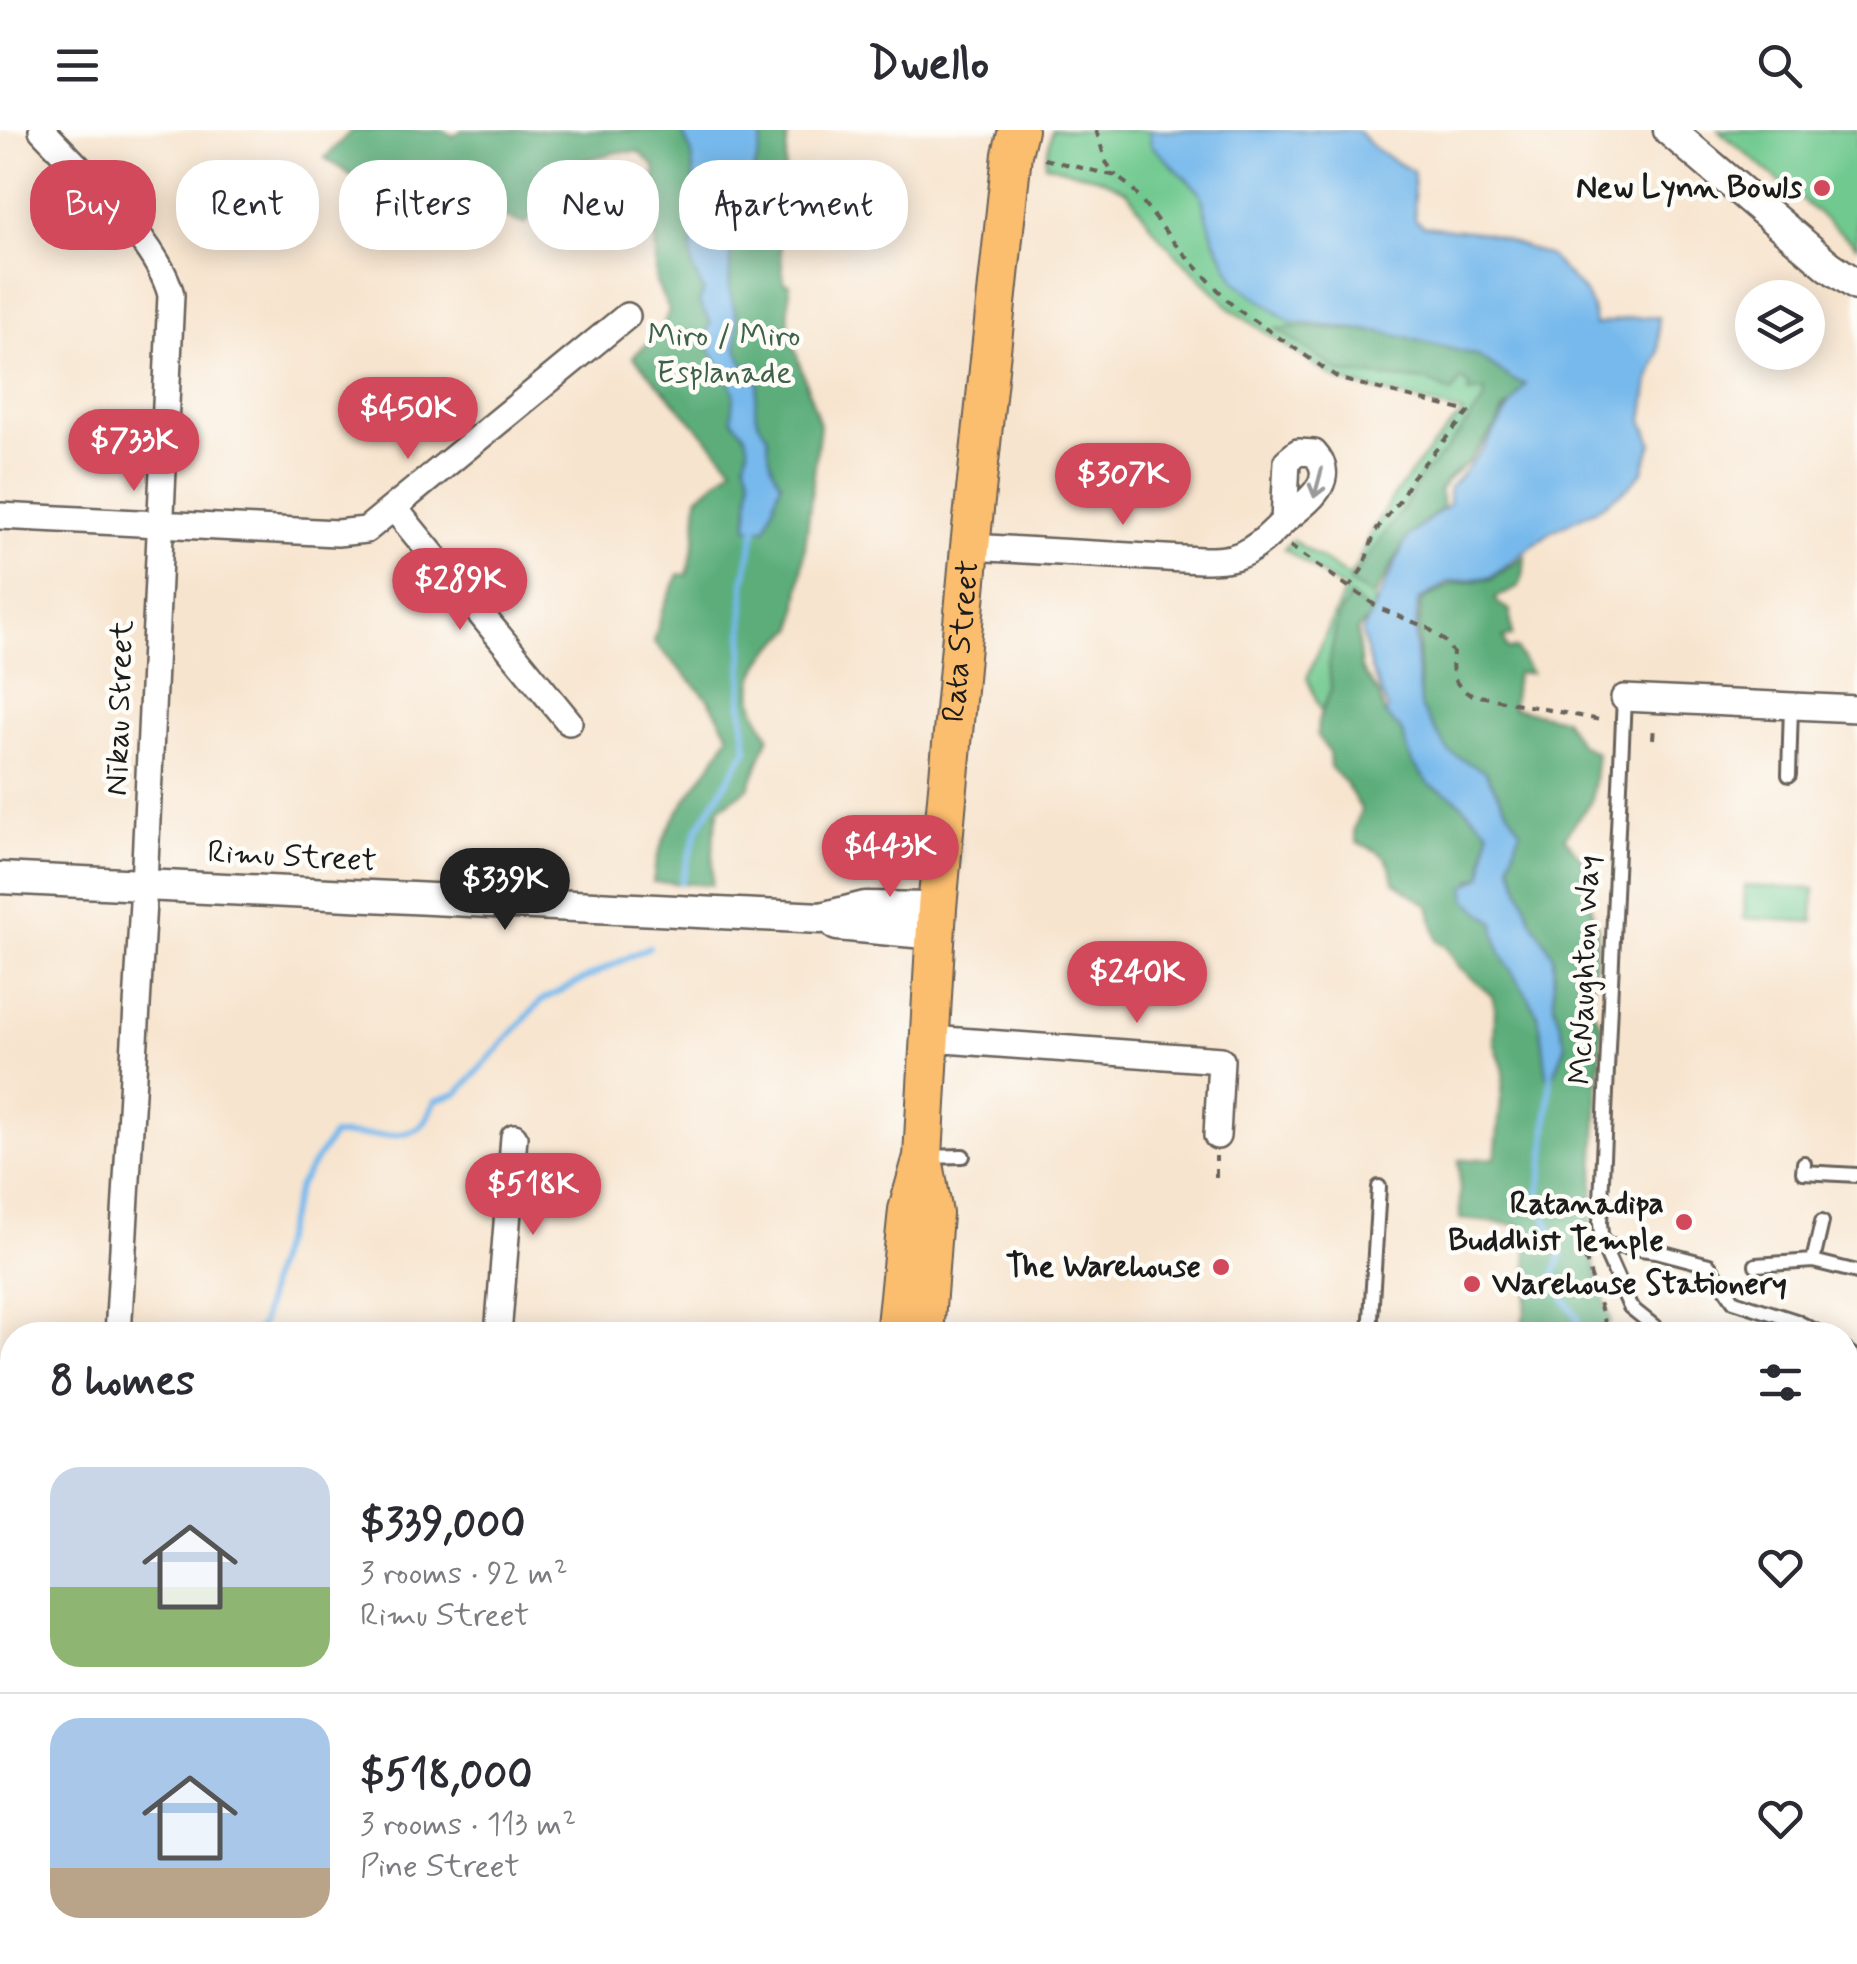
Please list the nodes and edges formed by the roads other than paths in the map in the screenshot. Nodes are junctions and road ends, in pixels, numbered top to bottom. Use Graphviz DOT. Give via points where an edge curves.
graph roads {
  1 [pos="1018,130"];
  2 [pos="1669,130"];
  3 [pos="57,135"];
  4 [pos="1857,285"];
  5 [pos="628,316"];
  6 [pos="394,508"];
  7 [pos="0,516"];
  8 [pos="160,524"];
  9 [pos="1283,530"];
  10 [pos="970,547"];
  11 [pos="1792,706"];
  12 [pos="1857,709"];
  13 [pos="1621,710"];
  14 [pos="569,722"];
  15 [pos="1789,775"];
  16 [pos="0,878"];
  17 [pos="144,885"];
  18 [pos="937,921"];
  19 [pos="931,1040"];
  20 [pos="1217,1136"];
  21 [pos="514,1137"];
  22 [pos="963,1156"];
  23 [pos="923,1157"];
  24 [pos="1804,1163"];
  25 [pos="1857,1175"];
  26 [pos="1379,1187"];
  27 [pos="1822,1222"];
  28 [pos="1602,1244"];
  29 [pos="1813,1260"];
  30 [pos="1756,1266"];
  31 [pos="1857,1272"];
  32 [pos="931,1314"];
  33 [pos="119,1322"];
  34 [pos="499,1322"];
  35 [pos="896,1322"];
  36 [pos="1371,1322"];
  37 [pos="1649,1322"];
  38 [pos="1798,1322"];
  1 -- 10 [label="main road, Rata Street"];
  2 -- 4 [label="street"];
  3 -- 8 [label="street, Nīkau Street" via="167,279"];
  5 -- 6 [label="street"];
  6 -- 8 [label="street" via="366,530 337,534"];
  6 -- 14 [label="street"];
  7 -- 8 [label="street"];
  8 -- 17 [label="street, Nīkau Street"];
  9 -- 10 [label="street" via="1221,560"];
  10 -- 18 [label="main road, Rata Street"];
  11 -- 12 [label="street"];
  11 -- 13 [label="street"];
  11 -- 15 [label="lane"];
  13 -- 28 [label="lane, McNaughton Way"];
  16 -- 17 [label="street, Rimu Street"];
  17 -- 18 [label="street, Rimu Street" via="821,918 839,925"];
  17 -- 33 [label="street, Nīkau Street"];
  18 -- 19 [label="main road, Rata Street"];
  19 -- 20 [label="street" via="1221,1060"];
  19 -- 23 [label="main road, Rata Street"];
  21 -- 34 [label="street"];
  22 -- 23 [label="lane"];
  23 -- 32 [label="main road, Rata Street" via="934,1214"];
  23 -- 35 [label="main road, Rata Street" via="908,1210"];
  24 -- 25 [label="lane" via="1803,1172"];
  26 -- 36 [label="lane"];
  27 -- 29 [label="lane"];
  28 -- 37 [label="lane" via="1630,1307"];
  28 -- 38 [label="lane" via="1710,1265 1734,1301"];
  29 -- 30 [label="lane"];
  29 -- 31 [label="lane"];
}
